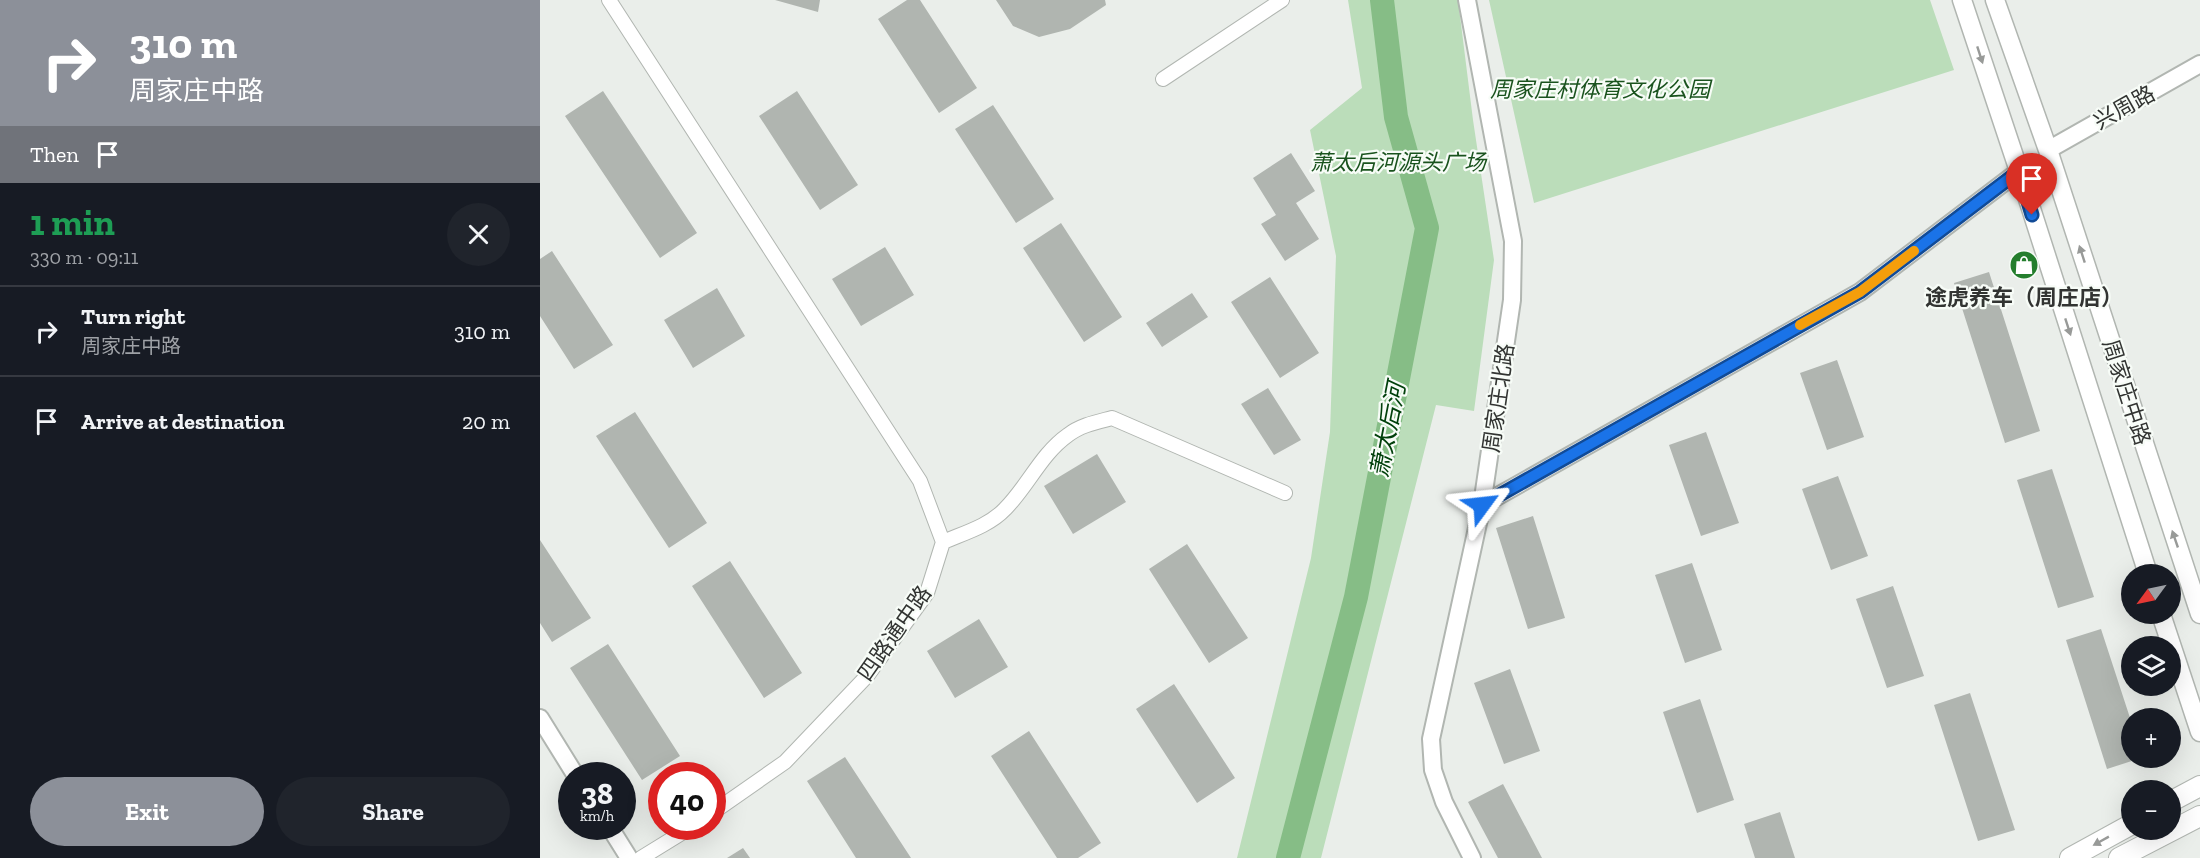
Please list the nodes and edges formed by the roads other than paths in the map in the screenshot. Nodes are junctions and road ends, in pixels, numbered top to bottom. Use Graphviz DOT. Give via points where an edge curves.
graph roads {
  1 [pos="609,0"];
  2 [pos="1282,0"];
  3 [pos="1467,0"];
  4 [pos="1962,0"];
  5 [pos="1995,0"];
  6 [pos="2200,64"];
  7 [pos="1163,79"];
  8 [pos="2048,150"];
  9 [pos="2019,171"];
  10 [pos="1285,493"];
  11 [pos="1482,505"];
  12 [pos="943,542"];
  13 [pos="2145,564"];
  14 [pos="2200,614"];
  15 [pos="2164,624"];
  16 [pos="540,718"];
  17 [pos="2200,732"];
  18 [pos="567,762"];
  19 [pos="2200,786"];
  20 [pos="2181,796"];
  21 [pos="726,803"];
  22 [pos="2200,816"];
  23 [pos="2121,830"];
  24 [pos="618,840"];
  25 [pos="670,840"];
  26 [pos="629,858"];
  27 [pos="641,858"];
  28 [pos="1472,858"];
  29 [pos="2070,858"];
  30 [pos="2119,858"];
  1 -- 12 [label="street" via="920,481"];
  2 -- 7 [label="street"];
  3 -- 11 [label="street, 周家庄北路" via="1514,241 1512,300"];
  4 -- 9 [label="main road, 周家庄中路, one-way"];
  5 -- 8 [label="main road, 周家庄中路"];
  6 -- 8 [label="street, 兴周路"];
  14 -- 8 [label="main road, 周家庄中路, one-way"];
  9 -- 11 [label="street" via="1860,292"];
  9 -- 13 [label="main road, 周家庄中路, one-way"];
  10 -- 12 [label="street" via="1112,418 1068,435 1043,459 1004,511"];
  11 -- 28 [label="street, 周家庄北路" via="1431,739 1433,770 1444,802"];
  12 -- 21 [label="street, 四路通中路" via="927,593 867,676 785,762"];
  15 -- 17 [label="main road"];
  16 -- 18 [label="street"];
  19 -- 20 [label="main road"];
  22 -- 30 [label="main road"];
  23 -- 29 [label="main road, one-way"];
  24 -- 26 [label="street"];
  25 -- 27 [label="street"];
}
